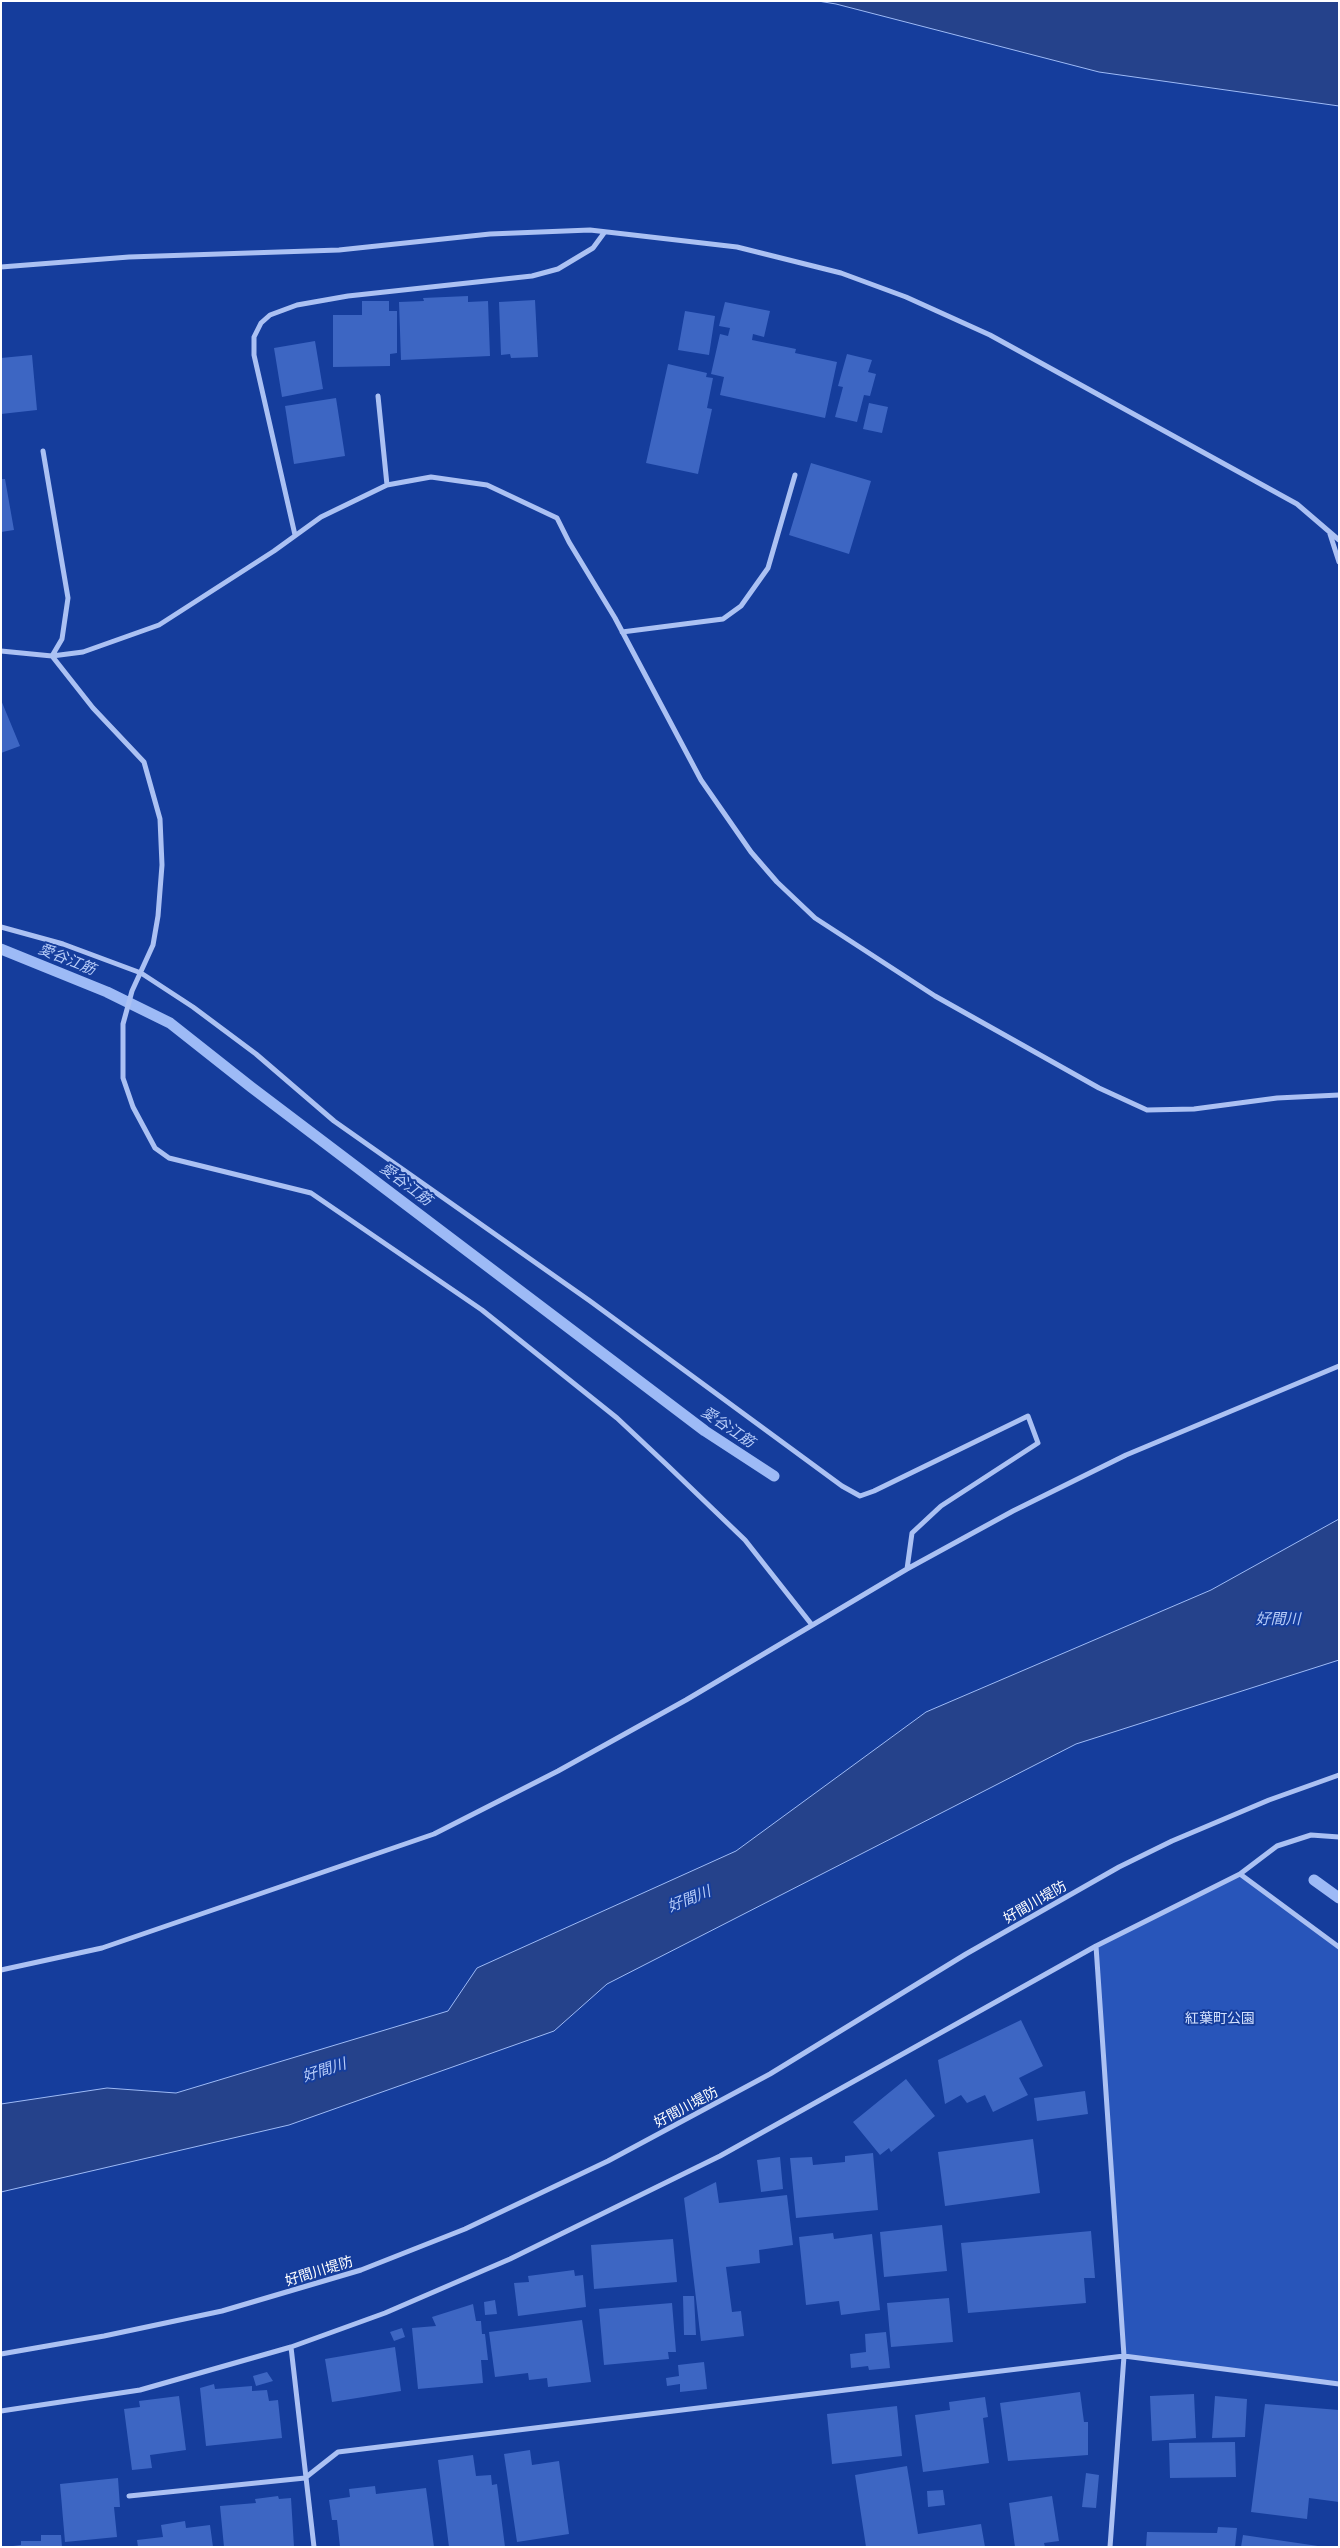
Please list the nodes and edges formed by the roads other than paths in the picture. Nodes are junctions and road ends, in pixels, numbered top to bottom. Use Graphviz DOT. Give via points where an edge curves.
graph roads {
  1 [pos="604,232"];
  2 [pos="1,267"];
  3 [pos="378,396"];
  4 [pos="43,451"];
  5 [pos="795,476"];
  6 [pos="387,485"];
  7 [pos="1330,533"];
  8 [pos="295,535"];
  9 [pos="1339,540"];
  10 [pos="1339,562"];
  11 [pos="622,632"];
  12 [pos="1,651"];
  13 [pos="52,656"];
  14 [pos="1,927"];
  15 [pos="141,973"];
  16 [pos="1339,1096"];
  17 [pos="1339,1366"];
  18 [pos="907,1569"];
  19 [pos="812,1624"];
  20 [pos="1339,1774"];
  21 [pos="1339,1837"];
  22 [pos="1240,1874"];
  23 [pos="1096,1946"];
  24 [pos="1339,1947"];
  25 [pos="1,1970"];
  26 [pos="290,2347"];
  27 [pos="1,2354"];
  28 [pos="1124,2356"];
  29 [pos="1339,2384"];
  30 [pos="1,2411"];
  31 [pos="305,2478"];
  32 [pos="129,2496"];
  33 [pos="314,2547"];
  34 [pos="1110,2547"];
  1 -- 2 [label="street" via="490,234 339,250 128,257"];
  1 -- 7 [label="street" via="737,247 841,273 906,297 990,335 1297,504"];
  1 -- 8 [label="street" via="592,248 558,269 532,276 348,296 297,305 270,315 261,323 254,337 254,355"];
  3 -- 6 [label="street"];
  4 -- 13 [label="street" via="68,598 62,639"];
  5 -- 11 [label="street" via="768,568 741,606 723,619"];
  6 -- 8 [label="street" via="321,517"];
  6 -- 11 [label="street" via="432,477 488,485 557,518"];
  7 -- 9 [label="street"];
  7 -- 10 [label="street"];
  8 -- 13 [label="street" via="159,625 83,652"];
  11 -- 16 [label="street" via="702,780 751,852 815,918 935,996 1099,1088 1147,1110 1194,1109 1277,1098"];
  12 -- 13 [label="street"];
  13 -- 15 [label="street" via="93,708 144,762 154,791 160,819 162,865 153,945"];
  14 -- 15 [label="street" via="63,944"];
  15 -- 18 [label="street" via="194,1007 256,1054 334,1121 860,1496 1028,1416 1038,1443 941,1506 912,1533"];
  15 -- 19 [label="street" via="123,1024 123,1078 155,1148 169,1158 311,1193 482,1310 616,1418 688,1485 745,1540"];
  17 -- 18 [label="street" via="1126,1455 1013,1511"];
  18 -- 19 [label="street"];
  19 -- 25 [label="street" via="567,1767 434,1834 102,1948"];
  20 -- 27 [label="street, 好間川堤防" via="1181,1837 1119,1867 966,1954 770,2074 608,2161 465,2229 361,2270 222,2311"];
  21 -- 22 [label="street" via="1311,1835 1277,1846"];
  22 -- 23 [label="street"];
  22 -- 24 [label="street"];
  23 -- 26 [label="street" via="720,2156 510,2259 386,2313"];
  23 -- 28 [label="street"];
  26 -- 30 [label="street" via="140,2390"];
  26 -- 31 [label="street"];
  28 -- 29 [label="street"];
  28 -- 31 [label="street" via="338,2452"];
  28 -- 34 [label="street"];
  31 -- 32 [label="street"];
  31 -- 33 [label="street"];
}
